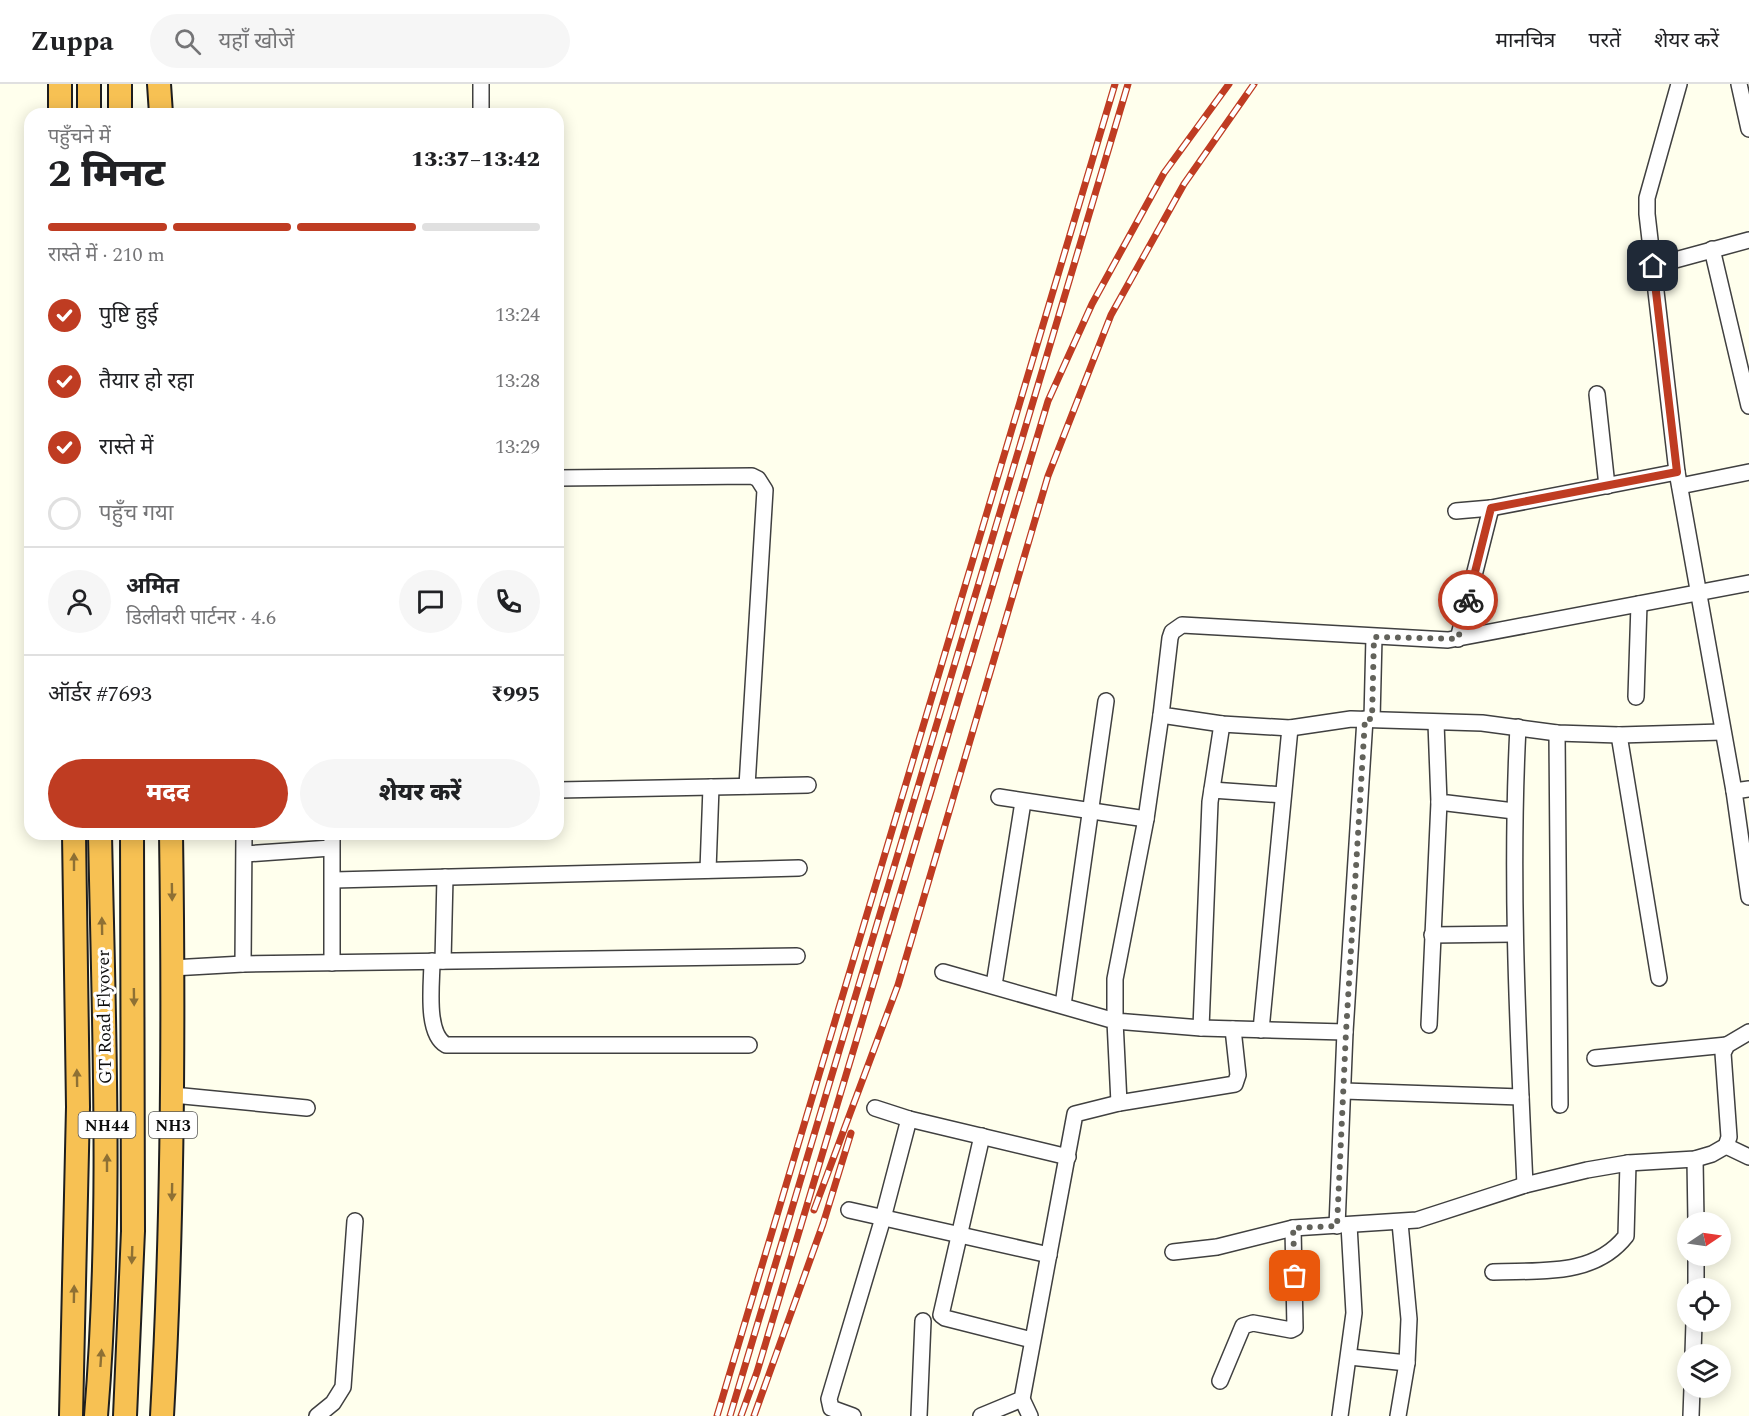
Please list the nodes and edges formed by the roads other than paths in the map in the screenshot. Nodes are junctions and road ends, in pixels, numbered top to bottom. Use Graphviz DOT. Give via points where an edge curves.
graph roads {
  1 [pos="60,84"];
  2 [pos="89,84"];
  3 [pos="120,84"];
  4 [pos="159,84"];
  5 [pos="481,84"];
  6 [pos="1679,84"];
  7 [pos="1739,84"];
  8 [pos="60,108"];
  9 [pos="89,108"];
  10 [pos="120,108"];
  11 [pos="161,108"];
  12 [pos="482,108"];
  13 [pos="1749,129"];
  14 [pos="1749,240"];
  15 [pos="1712,249"];
  16 [pos="1653,266"];
  17 [pos="1597,394"];
  18 [pos="1749,406"];
  19 [pos="1749,472"];
  20 [pos="564,478"];
  21 [pos="1679,479"];
  22 [pos="1607,486"];
  23 [pos="1491,508"];
  24 [pos="1456,512"];
  25 [pos="1749,583"];
  26 [pos="1700,594"];
  27 [pos="1639,604"];
  28 [pos="1374,637"];
  29 [pos="1458,639"];
  30 [pos="1636,697"];
  31 [pos="1106,701"];
  32 [pos="1161,715"];
  33 [pos="1368,719"];
  34 [pos="1436,723"];
  35 [pos="1222,724"];
  36 [pos="1518,727"];
  37 [pos="1290,728"];
  38 [pos="1722,732"];
  39 [pos="1557,733"];
  40 [pos="1619,735"];
  41 [pos="808,785"];
  42 [pos="747,786"];
  43 [pos="711,787"];
  44 [pos="564,790"];
  45 [pos="1212,790"];
  46 [pos="1741,790"];
  47 [pos="1283,795"];
  48 [pos="999,797"];
  49 [pos="1023,802"];
  50 [pos="1439,802"];
  51 [pos="1089,811"];
  52 [pos="1514,811"];
  53 [pos="1146,819"];
  54 [pos="74,840"];
  55 [pos="100,840"];
  56 [pos="132,840"];
  57 [pos="171,840"];
  58 [pos="244,840"];
  59 [pos="331,841"];
  60 [pos="245,855"];
  61 [pos="799,868"];
  62 [pos="708,870"];
  63 [pos="445,877"];
  64 [pos="334,880"];
  65 [pos="1749,897"];
  66 [pos="1514,934"];
  67 [pos="1432,935"];
  68 [pos="797,956"];
  69 [pos="437,961"];
  70 [pos="332,963"];
  71 [pos="243,964"];
  72 [pos="172,968"];
  73 [pos="943,972"];
  74 [pos="1659,978"];
  75 [pos="994,985"];
  76 [pos="1063,1005"];
  77 [pos="1114,1021"];
  78 [pos="1429,1025"];
  79 [pos="1201,1028"];
  80 [pos="1233,1029"];
  81 [pos="1261,1030"];
  82 [pos="1346,1032"];
  83 [pos="1749,1032"];
  84 [pos="748,1045"];
  85 [pos="1727,1045"];
  86 [pos="1595,1058"];
  87 [pos="1344,1091"];
  88 [pos="173,1095"];
  89 [pos="1521,1097"];
  90 [pos="1119,1103"];
  91 [pos="1560,1105"];
  92 [pos="307,1108"];
  93 [pos="875,1108"];
  94 [pos="909,1119"];
  95 [pos="982,1136"];
  96 [pos="1726,1146"];
  97 [pos="1068,1157"];
  98 [pos="1749,1157"];
  99 [pos="1695,1159"];
  100 [pos="1628,1163"];
  101 [pos="1525,1185"];
  102 [pos="849,1210"];
  103 [pos="1696,1212"];
  104 [pos="884,1218"];
  105 [pos="355,1221"];
  106 [pos="1400,1222"];
  107 [pos="1343,1226"];
  108 [pos="1293,1228"];
  109 [pos="960,1236"];
  110 [pos="1173,1252"];
  111 [pos="1049,1255"];
  112 [pos="1493,1272"];
  113 [pos="923,1321"];
  114 [pos="1032,1340"];
  115 [pos="1350,1358"];
  116 [pos="1407,1364"];
  117 [pos="1220,1381"];
  118 [pos="1692,1398"];
  119 [pos="1022,1399"];
  120 [pos="71,1405"];
  121 [pos="163,1405"];
  122 [pos="96,1416"];
  123 [pos="127,1416"];
  124 [pos="317,1416"];
  125 [pos="853,1416"];
  126 [pos="920,1416"];
  127 [pos="981,1416"];
  128 [pos="1030,1416"];
  129 [pos="1340,1416"];
  130 [pos="1398,1416"];
  131 [pos="1691,1416"];
  1 -- 8 [label="highway"];
  2 -- 9 [label="highway"];
  3 -- 10 [label="highway"];
  4 -- 11 [label="highway"];
  5 -- 12 [label="street"];
  6 -- 16 [label="street" via="1647,198"];
  7 -- 13 [label="street"];
  14 -- 15 [label="street"];
  15 -- 16 [label="street"];
  15 -- 18 [label="street"];
  16 -- 21 [label="street"];
  17 -- 22 [label="street"];
  19 -- 21 [label="street"];
  20 -- 42 [label="street" via="752,476 762,484 765,490"];
  21 -- 22 [label="street"];
  21 -- 26 [label="street"];
  22 -- 23 [label="street"];
  23 -- 24 [label="street"];
  23 -- 29 [label="street"];
  25 -- 26 [label="street"];
  26 -- 27 [label="street"];
  26 -- 38 [label="street"];
  27 -- 29 [label="street"];
  27 -- 30 [label="street"];
  28 -- 29 [label="street"];
  28 -- 32 [label="street" via="1182,625 1170,638"];
  28 -- 33 [label="street"];
  31 -- 51 [label="street"];
  32 -- 35 [label="street"];
  32 -- 53 [label="street"];
  33 -- 34 [label="street"];
  33 -- 37 [label="street"];
  33 -- 82 [label="street"];
  34 -- 36 [label="street"];
  34 -- 50 [label="street"];
  35 -- 37 [label="street"];
  35 -- 45 [label="street"];
  36 -- 39 [label="street"];
  36 -- 52 [label="street"];
  37 -- 47 [label="street"];
  38 -- 40 [label="street"];
  38 -- 46 [label="street"];
  39 -- 40 [label="street"];
  39 -- 91 [label="street"];
  40 -- 74 [label="street"];
  41 -- 42 [label="street"];
  42 -- 43 [label="street"];
  43 -- 44 [label="street"];
  43 -- 62 [label="street"];
  45 -- 47 [label="street"];
  45 -- 79 [label="street"];
  46 -- 65 [label="street"];
  47 -- 81 [label="street"];
  48 -- 49 [label="street"];
  49 -- 51 [label="street"];
  49 -- 75 [label="street"];
  50 -- 52 [label="street"];
  50 -- 67 [label="street"];
  51 -- 53 [label="street"];
  51 -- 76 [label="street"];
  52 -- 66 [label="street"];
  53 -- 77 [label="street" via="1115,979"];
  120 -- 54 [label="highway, one-way" via="78,1107"];
  122 -- 55 [label="highway, GT Road Flyover / NH44, one-way" via="107,1163"];
  56 -- 123 [label="highway, GT Road Flyover / NH44, one-way" via="133,1231"];
  57 -- 72 [label="highway, NH3, one-way"];
  58 -- 60 [label="street"];
  59 -- 60 [label="street"];
  59 -- 64 [label="street"];
  60 -- 71 [label="street"];
  61 -- 62 [label="street"];
  62 -- 63 [label="street"];
  63 -- 64 [label="street"];
  63 -- 69 [label="street"];
  64 -- 70 [label="street"];
  66 -- 67 [label="street"];
  66 -- 89 [label="street"];
  67 -- 78 [label="street"];
  68 -- 69 [label="street"];
  69 -- 70 [label="street"];
  69 -- 84 [label="street" via="434,1028 439,1041 446,1045"];
  70 -- 71 [label="street"];
  71 -- 72 [label="street"];
  72 -- 88 [label="highway, NH3"];
  73 -- 75 [label="street"];
  75 -- 76 [label="street"];
  76 -- 77 [label="street"];
  77 -- 79 [label="street"];
  77 -- 90 [label="street"];
  79 -- 80 [label="street"];
  80 -- 81 [label="street"];
  80 -- 90 [label="street" via="1238,1075 1235,1084"];
  81 -- 82 [label="street"];
  82 -- 87 [label="street"];
  83 -- 85 [label="street"];
  85 -- 86 [label="street"];
  85 -- 96 [label="street" via="1722,1058 1730,1124"];
  87 -- 89 [label="street"];
  87 -- 107 [label="street"];
  88 -- 92 [label="street"];
  88 -- 121 [label="highway, NH3, one-way" via="170,1284"];
  89 -- 101 [label="street"];
  90 -- 97 [label="street" via="1075,1114"];
  93 -- 94 [label="street"];
  94 -- 95 [label="street"];
  94 -- 104 [label="street"];
  95 -- 97 [label="street"];
  95 -- 109 [label="street"];
  96 -- 98 [label="street"];
  96 -- 99 [label="street"];
  97 -- 111 [label="street"];
  99 -- 100 [label="street"];
  99 -- 103 [label="street"];
  100 -- 101 [label="street"];
  100 -- 112 [label="street" via="1626,1236 1609,1254 1590,1264 1565,1269"];
  101 -- 106 [label="street" via="1437,1215"];
  102 -- 104 [label="street"];
  104 -- 109 [label="street"];
  104 -- 125 [label="street" via="830,1399 831,1408"];
  105 -- 124 [label="street" via="343,1387 333,1403"];
  106 -- 107 [label="street"];
  106 -- 116 [label="street" via="1409,1319"];
  107 -- 108 [label="street"];
  107 -- 115 [label="street" via="1354,1313"];
  108 -- 110 [label="street" via="1217,1247"];
  108 -- 117 [label="street" via="1295,1328 1253,1323 1244,1326"];
  109 -- 111 [label="street"];
  109 -- 114 [label="street" via="941,1315"];
  111 -- 114 [label="street"];
  113 -- 126 [label="street"];
  114 -- 119 [label="street"];
  115 -- 116 [label="street"];
  115 -- 129 [label="street"];
  116 -- 130 [label="street"];
  118 -- 131 [label="street"];
  119 -- 127 [label="street"];
  119 -- 128 [label="street"];
  120 -- 122 [label="highway"];
  121 -- 123 [label="highway"];
}
